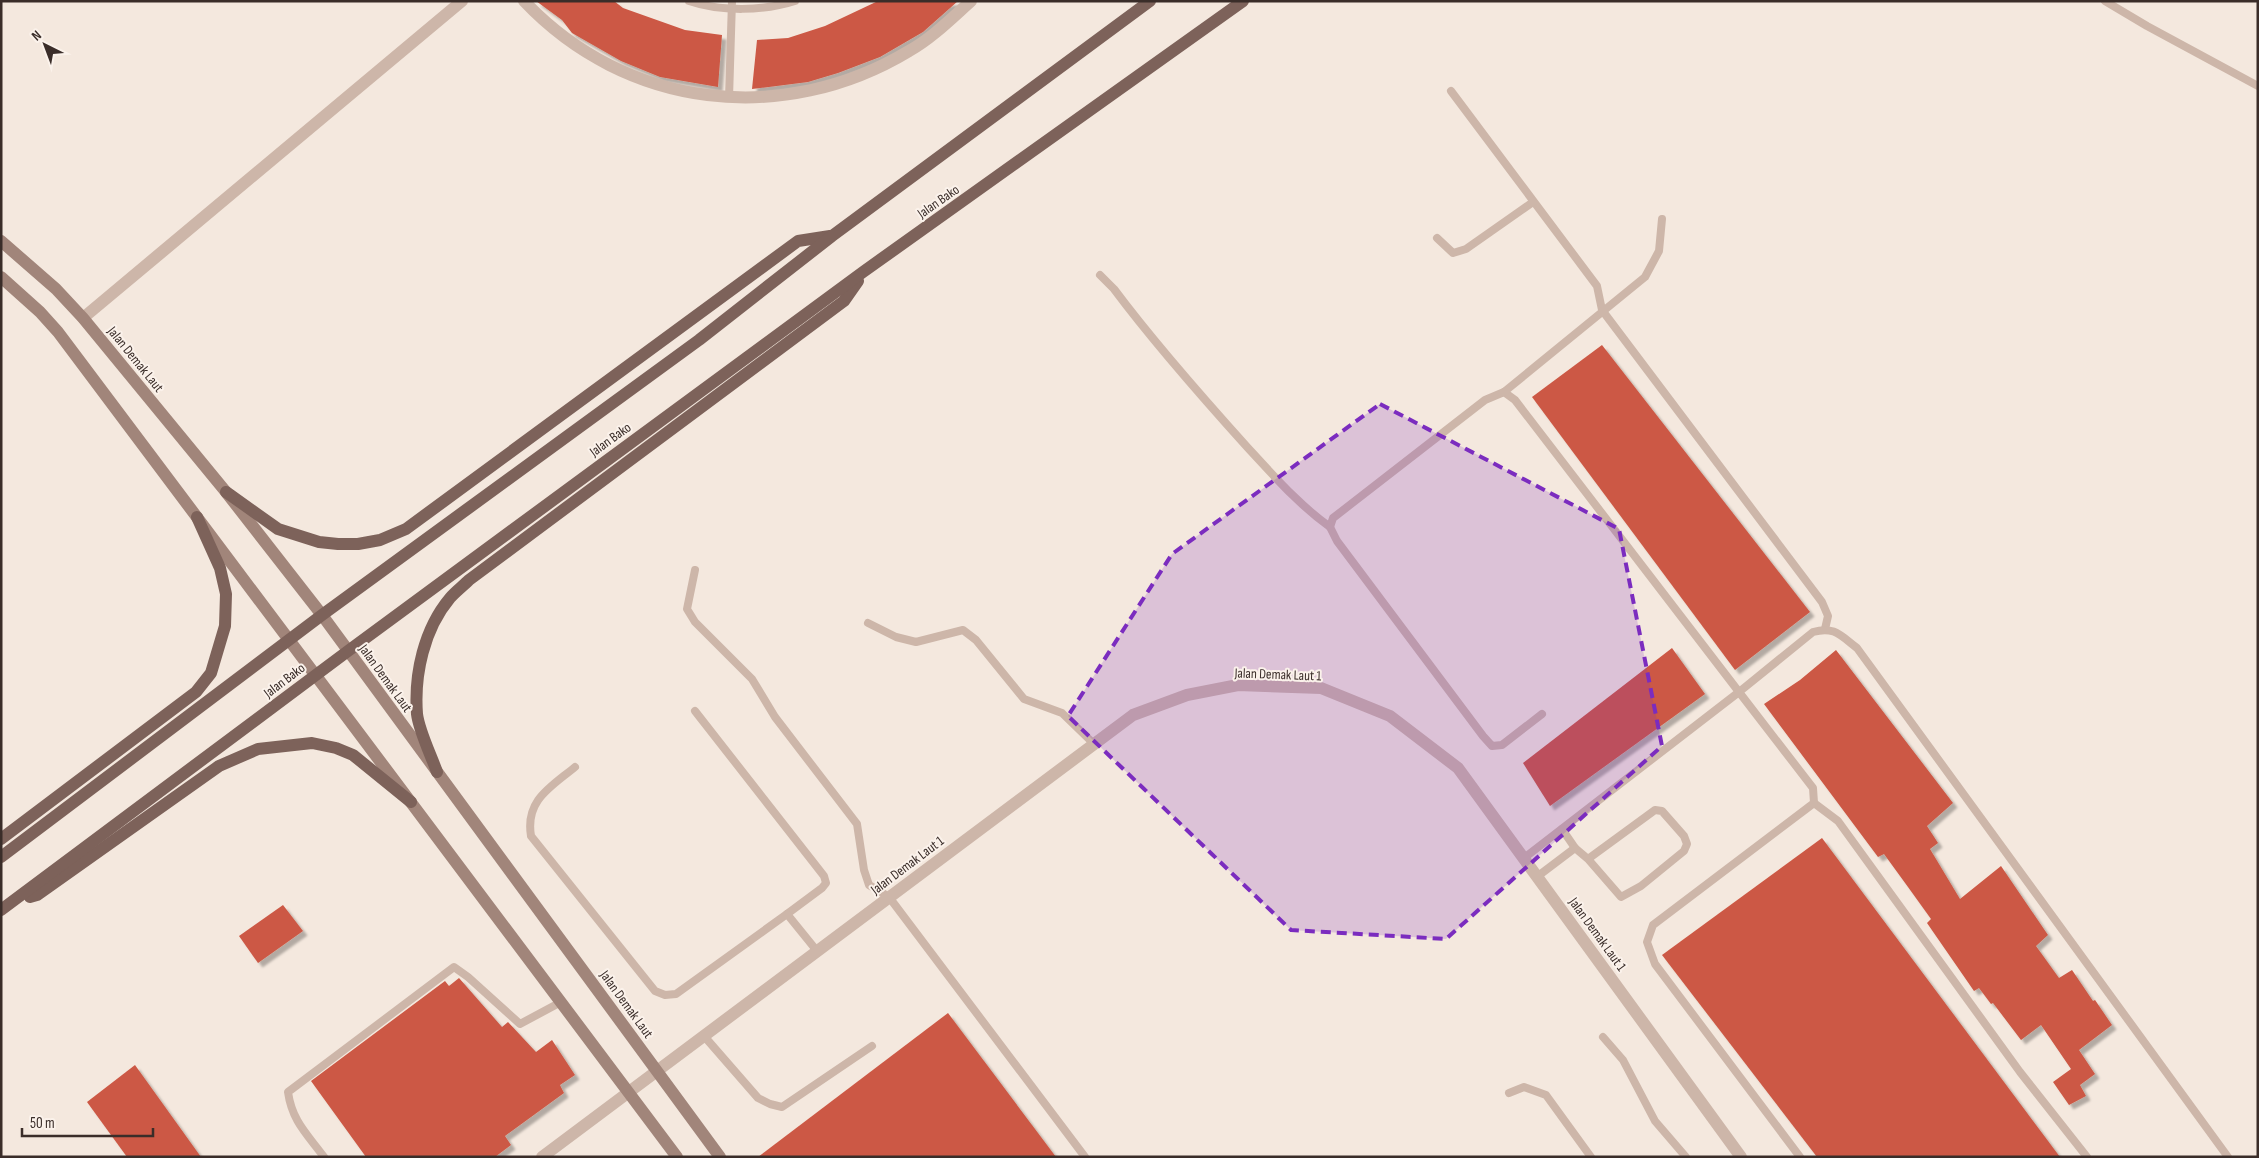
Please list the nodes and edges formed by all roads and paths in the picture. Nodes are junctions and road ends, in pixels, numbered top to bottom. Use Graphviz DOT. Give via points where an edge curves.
graph roads {
  1 [pos="462,1"];
  2 [pos="524,1"];
  3 [pos="689,1"];
  4 [pos="795,1"];
  5 [pos="971,1"];
  6 [pos="1150,1"];
  7 [pos="1244,1"];
  8 [pos="2105,1"];
  9 [pos="732,5"];
  10 [pos="2258,86"];
  11 [pos="1450,91"];
  12 [pos="729,98"];
  13 [pos="1533,202"];
  14 [pos="1662,219"];
  15 [pos="832,236"];
  16 [pos="1438,238"];
  17 [pos="1,241"];
  18 [pos="863,272"];
  19 [pos="1100,275"];
  20 [pos="1,277"];
  21 [pos="1602,310"];
  22 [pos="83,318"];
  23 [pos="1504,392"];
  24 [pos="226,492"];
  25 [pos="197,516"];
  26 [pos="1330,527"];
  27 [pos="695,570"];
  28 [pos="322,615"];
  29 [pos="868,624"];
  30 [pos="1825,628"];
  31 [pos="290,639"];
  32 [pos="348,651"];
  33 [pos="316,675"];
  34 [pos="1739,692"];
  35 [pos="695,711"];
  36 [pos="1542,714"];
  37 [pos="1094,744"];
  38 [pos="575,767"];
  39 [pos="437,772"];
  40 [pos="411,802"];
  41 [pos="1814,804"];
  42 [pos="1562,829"];
  43 [pos="1,840"];
  44 [pos="1576,848"];
  45 [pos="1,857"];
  46 [pos="1524,858"];
  47 [pos="1588,859"];
  48 [pos="1538,876"];
  49 [pos="889,897"];
  50 [pos="4,909"];
  51 [pos="787,914"];
  52 [pos="817,951"];
  53 [pos="561,1002"];
  54 [pos="704,1036"];
  55 [pos="1603,1037"];
  56 [pos="872,1046"];
  57 [pos="657,1071"];
  58 [pos="628,1092"];
  59 [pos="1509,1093"];
  60 [pos="324,1157"];
  61 [pos="542,1157"];
  62 [pos="677,1157"];
  63 [pos="720,1157"];
  64 [pos="1084,1157"];
  65 [pos="1591,1157"];
  66 [pos="1686,1157"];
  67 [pos="1741,1157"];
  68 [pos="1800,1157"];
  69 [pos="2087,1157"];
  70 [pos="2228,1157"];
  1 -- 22 [label="street"];
  2 -- 12 [label="street" via="536,15 585,52 638,79 694,94"];
  3 -- 9 [label="lane"];
  4 -- 9 [label="lane" via="767,7"];
  5 -- 12 [label="street" via="910,51 834,85 792,94"];
  6 -- 15 [label="main road, Jalan Bako"];
  7 -- 18 [label="main road, Jalan Bako"];
  8 -- 10 [label="lane"];
  9 -- 12 [label="lane"];
  11 -- 13 [label="lane"];
  13 -- 16 [label="lane" via="1466,249 1453,253"];
  13 -- 21 [label="lane" via="1597,286"];
  14 -- 21 [label="lane" via="1659,251 1644,277"];
  15 -- 24 [label="main road" via="798,242 406,529 380,540 338,544 278,529"];
  15 -- 28 [label="main road, Jalan Bako" via="699,340"];
  17 -- 22 [label="main road, Jalan Demak Laut" via="56,289"];
  18 -- 32 [label="main road, Jalan Bako"];
  18 -- 39 [label="main road" via="844,301 469,580 450,598 424,646 419,667 417,715"];
  19 -- 26 [label="lane" via="1267,469 1306,510"];
  20 -- 25 [label="main road" via="58,332"];
  21 -- 23 [label="lane"];
  21 -- 30 [label="lane" via="1822,602 1828,616"];
  22 -- 24 [label="main road, Jalan Demak Laut"];
  23 -- 26 [label="lane" via="1484,400 1333,518"];
  23 -- 34 [label="lane" via="1515,400"];
  24 -- 28 [label="main road, Jalan Demak Laut"];
  25 -- 31 [label="main road"];
  25 -- 43 [label="main road" via="220,568 226,594 224,626 211,673 196,692"];
  26 -- 36 [label="lane" via="1349,557 1492,746 1502,745"];
  27 -- 49 [label="lane" via="687,609 695,622 752,678 775,717 858,824 864,870 870,885"];
  28 -- 31 [label="main road, Jalan Bako"];
  28 -- 32 [label="main road, Jalan Demak Laut"];
  29 -- 37 [label="lane" via="916,642 963,630 976,640 1024,699 1062,713"];
  30 -- 34 [label="lane" via="1813,632"];
  30 -- 70 [label="lane" via="1857,648"];
  31 -- 33 [label="main road"];
  31 -- 45 [label="main road, Jalan Bako"];
  32 -- 33 [label="main road, Jalan Bako"];
  32 -- 39 [label="main road, Jalan Demak Laut"];
  33 -- 40 [label="main road"];
  33 -- 50 [label="main road, Jalan Bako"];
  34 -- 41 [label="lane" via="1813,788"];
  34 -- 42 [label="lane"];
  35 -- 51 [label="lane" via="824,876 826,882 822,888"];
  37 -- 46 [label="street, Jalan Demak Laut 1" via="1133,715 1187,695 1238,685 1321,688 1390,716 1458,768"];
  37 -- 49 [label="street, Jalan Demak Laut 1"];
  38 -- 51 [label="lane" via="542,795 531,810 528,822 531,836 655,991 665,995 676,994"];
  39 -- 57 [label="main road, Jalan Demak Laut"];
  40 -- 50 [label="main road" via="353,754 336,748 312,744 258,749 219,766 36,895"];
  40 -- 53 [label="main road"];
  41 -- 68 [label="lane" via="1653,925 1647,942 1655,964"];
  41 -- 69 [label="lane" via="1838,821 2020,1072"];
  42 -- 44 [label="lane"];
  42 -- 46 [label="lane"];
  44 -- 47 [label="lane"];
  44 -- 48 [label="lane"];
  46 -- 48 [label="street, Jalan Demak Laut 1"];
  47 -- 47 [label="lane" via="1621,897 1641,886 1684,851 1687,844 1662,811 1655,810"];
  48 -- 67 [label="street, Jalan Demak Laut 1"];
  49 -- 52 [label="street, Jalan Demak Laut 1"];
  49 -- 64 [label="lane"];
  51 -- 52 [label="lane"];
  52 -- 54 [label="street, Jalan Demak Laut 1"];
  53 -- 58 [label="main road"];
  53 -- 60 [label="lane" via="520,1024 454,967 288,1092 290,1110"];
  54 -- 56 [label="lane" via="758,1098 782,1107"];
  54 -- 57 [label="street, Jalan Demak Laut 1"];
  55 -- 66 [label="lane" via="1623,1060 1655,1121"];
  57 -- 58 [label="street, Jalan Demak Laut 1"];
  57 -- 63 [label="main road, Jalan Demak Laut"];
  58 -- 61 [label="street, Jalan Demak Laut 1"];
  58 -- 62 [label="main road"];
  59 -- 65 [label="lane" via="1524,1088 1546,1095"];
}
